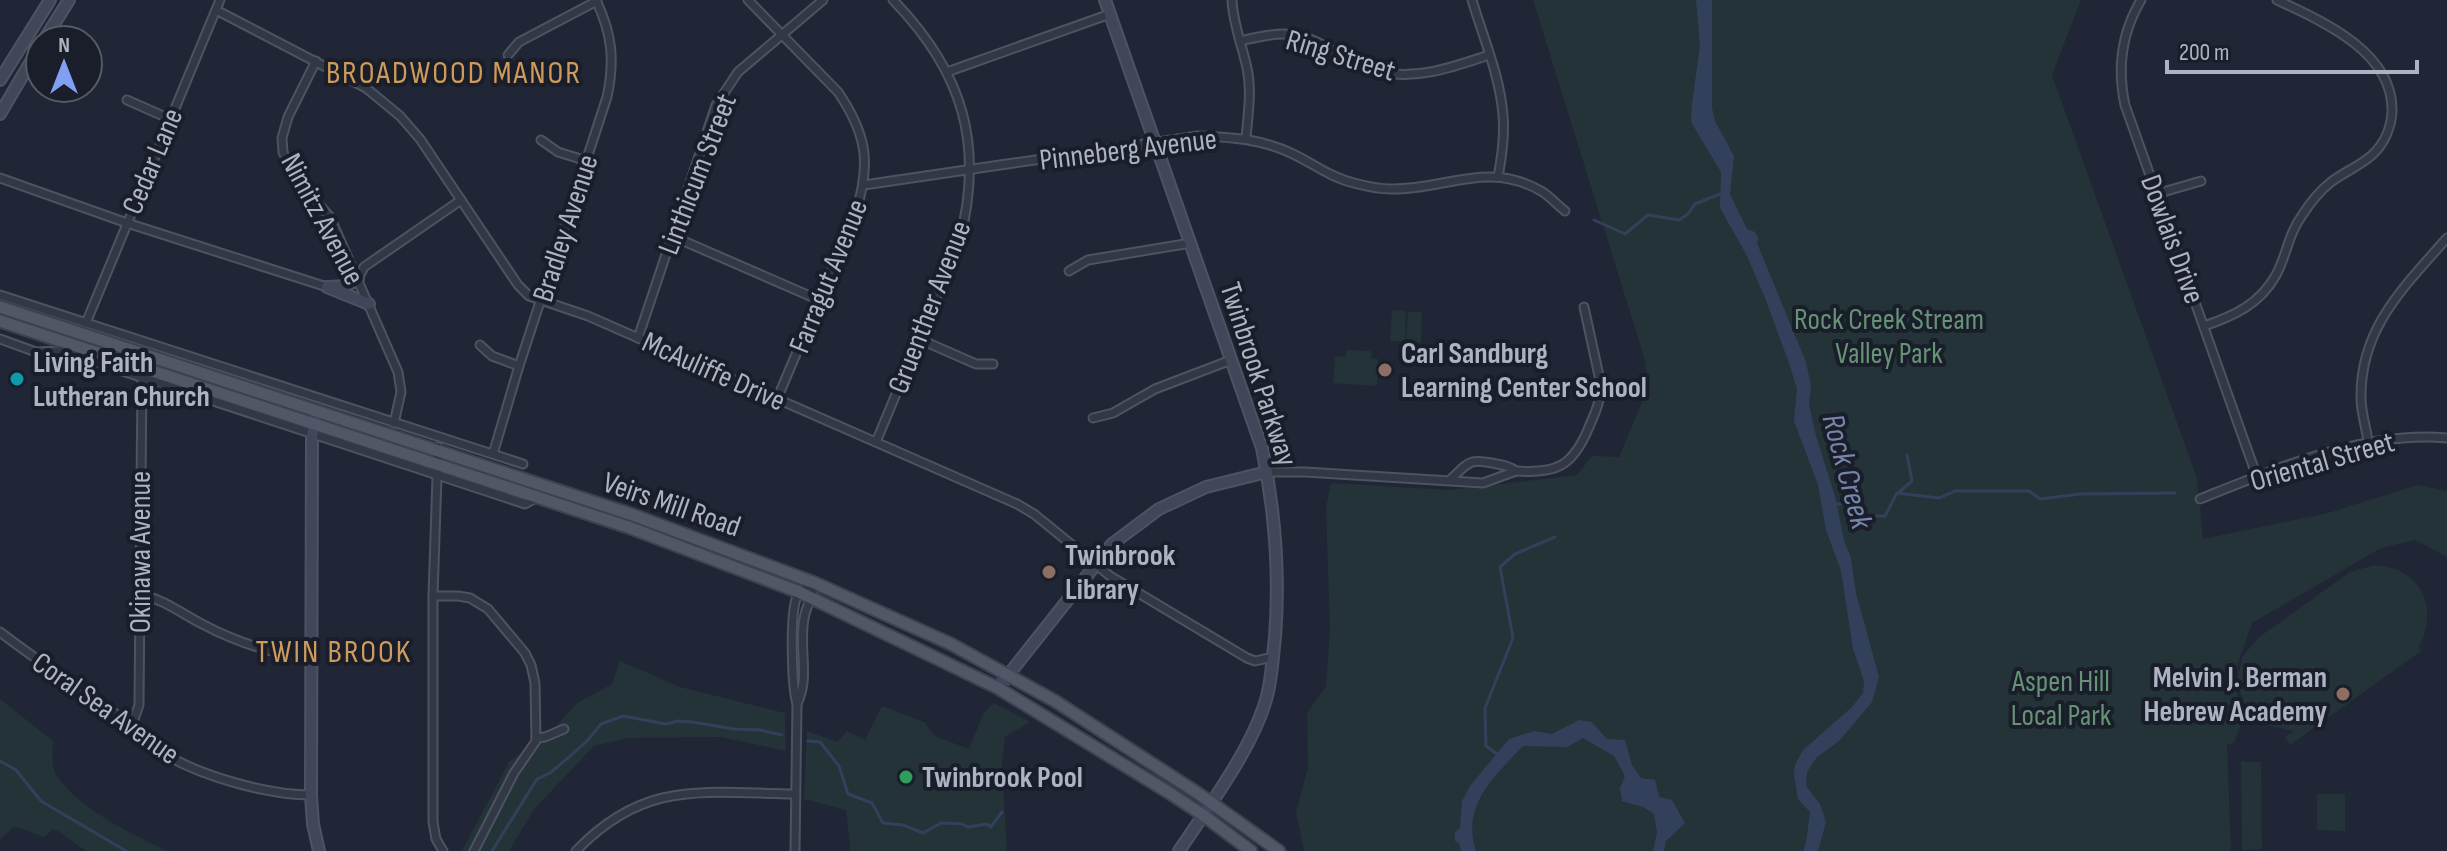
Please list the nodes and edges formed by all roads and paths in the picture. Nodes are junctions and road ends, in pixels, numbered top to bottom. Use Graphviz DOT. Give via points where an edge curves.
graph roads {
  1 [pos="50,0"];
  2 [pos="69,0"];
  3 [pos="220,0"];
  4 [pos="748,0"];
  5 [pos="823,0"];
  6 [pos="893,0"];
  7 [pos="1105,0"];
  8 [pos="1232,0"];
  9 [pos="1472,0"];
  10 [pos="2141,0"];
  11 [pos="2277,0"];
  12 [pos="596,1"];
  13 [pos="216,10"];
  14 [pos="1110,14"];
  15 [pos="54,24"];
  16 [pos="782,33"];
  17 [pos="1240,41"];
  18 [pos="508,55"];
  19 [pos="1489,55"];
  20 [pos="316,61"];
  21 [pos="947,72"];
  22 [pos="24,73"];
  23 [pos="0,80"];
  24 [pos="127,100"];
  25 [pos="0,114"];
  26 [pos="170,119"];
  27 [pos="1246,138"];
  28 [pos="541,140"];
  29 [pos="1155,142"];
  30 [pos="587,161"];
  31 [pos="970,170"];
  32 [pos="1498,177"];
  33 [pos="0,178"];
  34 [pos="2201,181"];
  35 [pos="864,185"];
  36 [pos="2156,194"];
  37 [pos="461,200"];
  38 [pos="1565,211"];
  39 [pos="127,223"];
  40 [pos="672,236"];
  41 [pos="2447,238"];
  42 [pos="1191,243"];
  43 [pos="1069,271"];
  44 [pos="358,279"];
  45 [pos="327,287"];
  46 [pos="0,295"];
  47 [pos="819,300"];
  48 [pos="540,301"];
  49 [pos="369,304"];
  50 [pos="0,307"];
  51 [pos="1584,307"];
  52 [pos="0,321"];
  53 [pos="86,323"];
  54 [pos="2204,326"];
  55 [pos="638,338"];
  56 [pos="0,339"];
  57 [pos="919,339"];
  58 [pos="480,345"];
  59 [pos="1231,360"];
  60 [pos="993,364"];
  61 [pos="519,366"];
  62 [pos="142,377"];
  63 [pos="777,399"];
  64 [pos="317,412"];
  65 [pos="1093,418"];
  66 [pos="394,423"];
  67 [pos="313,428"];
  68 [pos="439,438"];
  69 [pos="2447,438"];
  70 [pos="2368,441"];
  71 [pos="876,442"];
  72 [pos="437,451"];
  73 [pos="493,454"];
  74 [pos="523,464"];
  75 [pos="437,469"];
  76 [pos="1516,471"];
  77 [pos="1267,472"];
  78 [pos="2257,477"];
  79 [pos="1450,480"];
  80 [pos="2200,499"];
  81 [pos="633,515"];
  82 [pos="628,527"];
  83 [pos="1095,565"];
  84 [pos="815,583"];
  85 [pos="799,592"];
  86 [pos="139,594"];
  87 [pos="433,596"];
  88 [pos="813,599"];
  89 [pos="0,632"];
  90 [pos="793,652"];
  91 [pos="1273,657"];
  92 [pos="311,658"];
  93 [pos="804,659"];
  94 [pos="1008,675"];
  95 [pos="998,688"];
  96 [pos="797,704"];
  97 [pos="132,725"];
  98 [pos="564,729"];
  99 [pos="536,738"];
  100 [pos="795,794"];
  101 [pos="311,795"];
  102 [pos="1211,803"];
  103 [pos="1203,815"];
  104 [pos="319,851"];
  105 [pos="443,851"];
  106 [pos="474,851"];
  107 [pos="576,851"];
  108 [pos="795,851"];
  109 [pos="1179,851"];
  110 [pos="1251,851"];
  111 [pos="1279,851"];
  1 -- 23 [label="street"];
  2 -- 15 [label="street"];
  3 -- 13 [label="street, Cedar Lane"];
  4 -- 16 [label="street, Farragut Avenue"];
  5 -- 16 [label="street, Linthicum Street"];
  6 -- 21 [label="street, Gruenther Avenue" via="917,25"];
  7 -- 14 [label="street, Twinbrook Parkway"];
  8 -- 17 [label="street"];
  9 -- 19 [label="street"];
  10 -- 36 [label="street, Dowlais Drive" via="2125,35 2122,89"];
  11 -- 54 [label="street" via="2328,23 2359,47 2390,88 2391,120 2371,156 2328,184 2303,213 2277,274 2261,296 2231,317"];
  12 -- 18 [label="street" via="519,42"];
  12 -- 30 [label="street, Bradley Avenue" via="608,31 612,71"];
  13 -- 20 [label="street, McAuliffe Drive"];
  13 -- 26 [label="street, Cedar Lane"];
  14 -- 21 [label="street"];
  14 -- 29 [label="street, Twinbrook Parkway"];
  16 -- 35 [label="street, Farragut Avenue" via="850,109 862,142"];
  16 -- 40 [label="street, Linthicum Street" via="738,72 716,105"];
  17 -- 19 [label="street, Ring Street" via="1296,35 1360,67 1402,75 1421,75"];
  17 -- 27 [label="street" via="1250,92"];
  19 -- 32 [label="street" via="1503,114"];
  20 -- 37 [label="street, McAuliffe Drive" via="366,88 400,116"];
  20 -- 44 [label="street, Nimitz Avenue" via="288,117 283,152 292,174 330,217"];
  21 -- 31 [label="street, Gruenther Avenue" via="964,121"];
  22 -- 25 [label="street"];
  24 -- 26 [label="street"];
  26 -- 39 [label="street, Cedar Lane"];
  27 -- 29 [label="street, Pinneberg Avenue" via="1198,136"];
  27 -- 32 [label="street, Pinneberg Avenue" via="1291,153 1336,178 1390,189"];
  28 -- 30 [label="street"];
  29 -- 31 [label="street, Pinneberg Avenue"];
  29 -- 42 [label="street, Twinbrook Parkway"];
  30 -- 48 [label="street, Bradley Avenue"];
  31 -- 35 [label="street, Pinneberg Avenue"];
  31 -- 57 [label="street, Gruenther Avenue" via="959,243"];
  32 -- 38 [label="street, Pinneberg Avenue" via="1543,192"];
  33 -- 39 [label="street"];
  34 -- 36 [label="street"];
  35 -- 47 [label="street, Farragut Avenue"];
  36 -- 54 [label="street, Dowlais Drive"];
  37 -- 44 [label="street" via="364,267"];
  37 -- 48 [label="street, McAuliffe Drive" via="518,285"];
  39 -- 45 [label="street"];
  39 -- 53 [label="street, Cedar Lane"];
  40 -- 47 [label="street"];
  40 -- 55 [label="street, Linthicum Street"];
  41 -- 70 [label="street" via="2392,302 2368,344 2361,402"];
  42 -- 43 [label="street" via="1088,260"];
  42 -- 59 [label="street, Twinbrook Parkway"];
  44 -- 45 [label="street"];
  44 -- 49 [label="street, Nimitz Avenue"];
  45 -- 49 [label="street"];
  46 -- 53 [label="street"];
  47 -- 63 [label="street, Farragut Avenue"];
  48 -- 55 [label="street, McAuliffe Drive"];
  48 -- 61 [label="street, Bradley Avenue"];
  49 -- 66 [label="street, Nimitz Avenue" via="398,372 401,392"];
  50 -- 64 [label="main road, Veirs Mill Road"];
  51 -- 76 [label="street" via="1601,398 1575,455 1564,465 1539,473"];
  52 -- 67 [label="main road, Veirs Mill Road"];
  53 -- 66 [label="street"];
  54 -- 78 [label="street, Dowlais Drive"];
  55 -- 63 [label="street, McAuliffe Drive"];
  56 -- 62 [label="street, Veirs Mill Road" via="36,352 62,351"];
  57 -- 60 [label="street" via="976,364"];
  57 -- 71 [label="street, Gruenther Avenue"];
  58 -- 61 [label="street"];
  59 -- 65 [label="street"];
  59 -- 77 [label="street, Twinbrook Parkway"];
  61 -- 73 [label="street, Bradley Avenue"];
  62 -- 67 [label="street, Veirs Mill Road"];
  62 -- 86 [label="street, Okinawa Avenue"];
  63 -- 71 [label="street, McAuliffe Drive"];
  64 -- 67 [label="street"];
  64 -- 72 [label="main road, Veirs Mill Road"];
  66 -- 68 [label="street"];
  67 -- 75 [label="main road, Veirs Mill Road"];
  67 -- 92 [label="street"];
  68 -- 72 [label="street"];
  68 -- 73 [label="street"];
  69 -- 70 [label="street, Oriental Street" via="2419,435"];
  70 -- 78 [label="street, Oriental Street"];
  71 -- 83 [label="street, McAuliffe Drive" via="1017,504"];
  72 -- 75 [label="street"];
  72 -- 81 [label="main road, Veirs Mill Road"];
  73 -- 74 [label="street"];
  75 -- 82 [label="main road, Veirs Mill Road"];
  75 -- 87 [label="street"];
  76 -- 79 [label="street" via="1483,483"];
  76 -- 79 [label="street" via="1477,460"];
  77 -- 79 [label="street"];
  77 -- 83 [label="street" via="1206,487 1159,509 1112,544"];
  77 -- 91 [label="street, Twinbrook Parkway" via="1277,555"];
  78 -- 80 [label="street, Oriental Street"];
  81 -- 82 [label="main road"];
  81 -- 84 [label="main road, Veirs Mill Road"];
  82 -- 85 [label="main road, Veirs Mill Road"];
  83 -- 91 [label="street, McAuliffe Drive" via="1247,658"];
  83 -- 94 [label="street"];
  84 -- 85 [label="street"];
  84 -- 88 [label="street"];
  84 -- 94 [label="main road, Veirs Mill Road"];
  85 -- 88 [label="main road, Veirs Mill Road"];
  85 -- 90 [label="street"];
  86 -- 92 [label="street" via="156,597 246,644"];
  86 -- 97 [label="street, Okinawa Avenue" via="139,705"];
  87 -- 99 [label="street" via="479,603 525,653 535,683"];
  87 -- 105 [label="street" via="433,822"];
  88 -- 93 [label="street" via="805,617"];
  88 -- 95 [label="main road, Veirs Mill Road"];
  89 -- 97 [label="street, Coral Sea Avenue"];
  90 -- 93 [label="street"];
  90 -- 96 [label="street"];
  91 -- 102 [label="street, Twinbrook Parkway" via="1268,693 1252,732"];
  92 -- 101 [label="street"];
  93 -- 96 [label="street" via="804,690"];
  94 -- 95 [label="street"];
  94 -- 102 [label="main road, Veirs Mill Road"];
  95 -- 103 [label="main road, Veirs Mill Road"];
  96 -- 100 [label="street"];
  97 -- 101 [label="street, Coral Sea Avenue" via="162,753 203,773"];
  98 -- 99 [label="street"];
  99 -- 106 [label="street"];
  100 -- 107 [label="street" via="672,794 622,813"];
  100 -- 108 [label="street"];
  101 -- 104 [label="street"];
  102 -- 103 [label="street, Twinbrook Parkway"];
  102 -- 111 [label="main road, Veirs Mill Road"];
  103 -- 109 [label="street, Twinbrook Parkway"];
  103 -- 110 [label="main road, Veirs Mill Road"];
}
